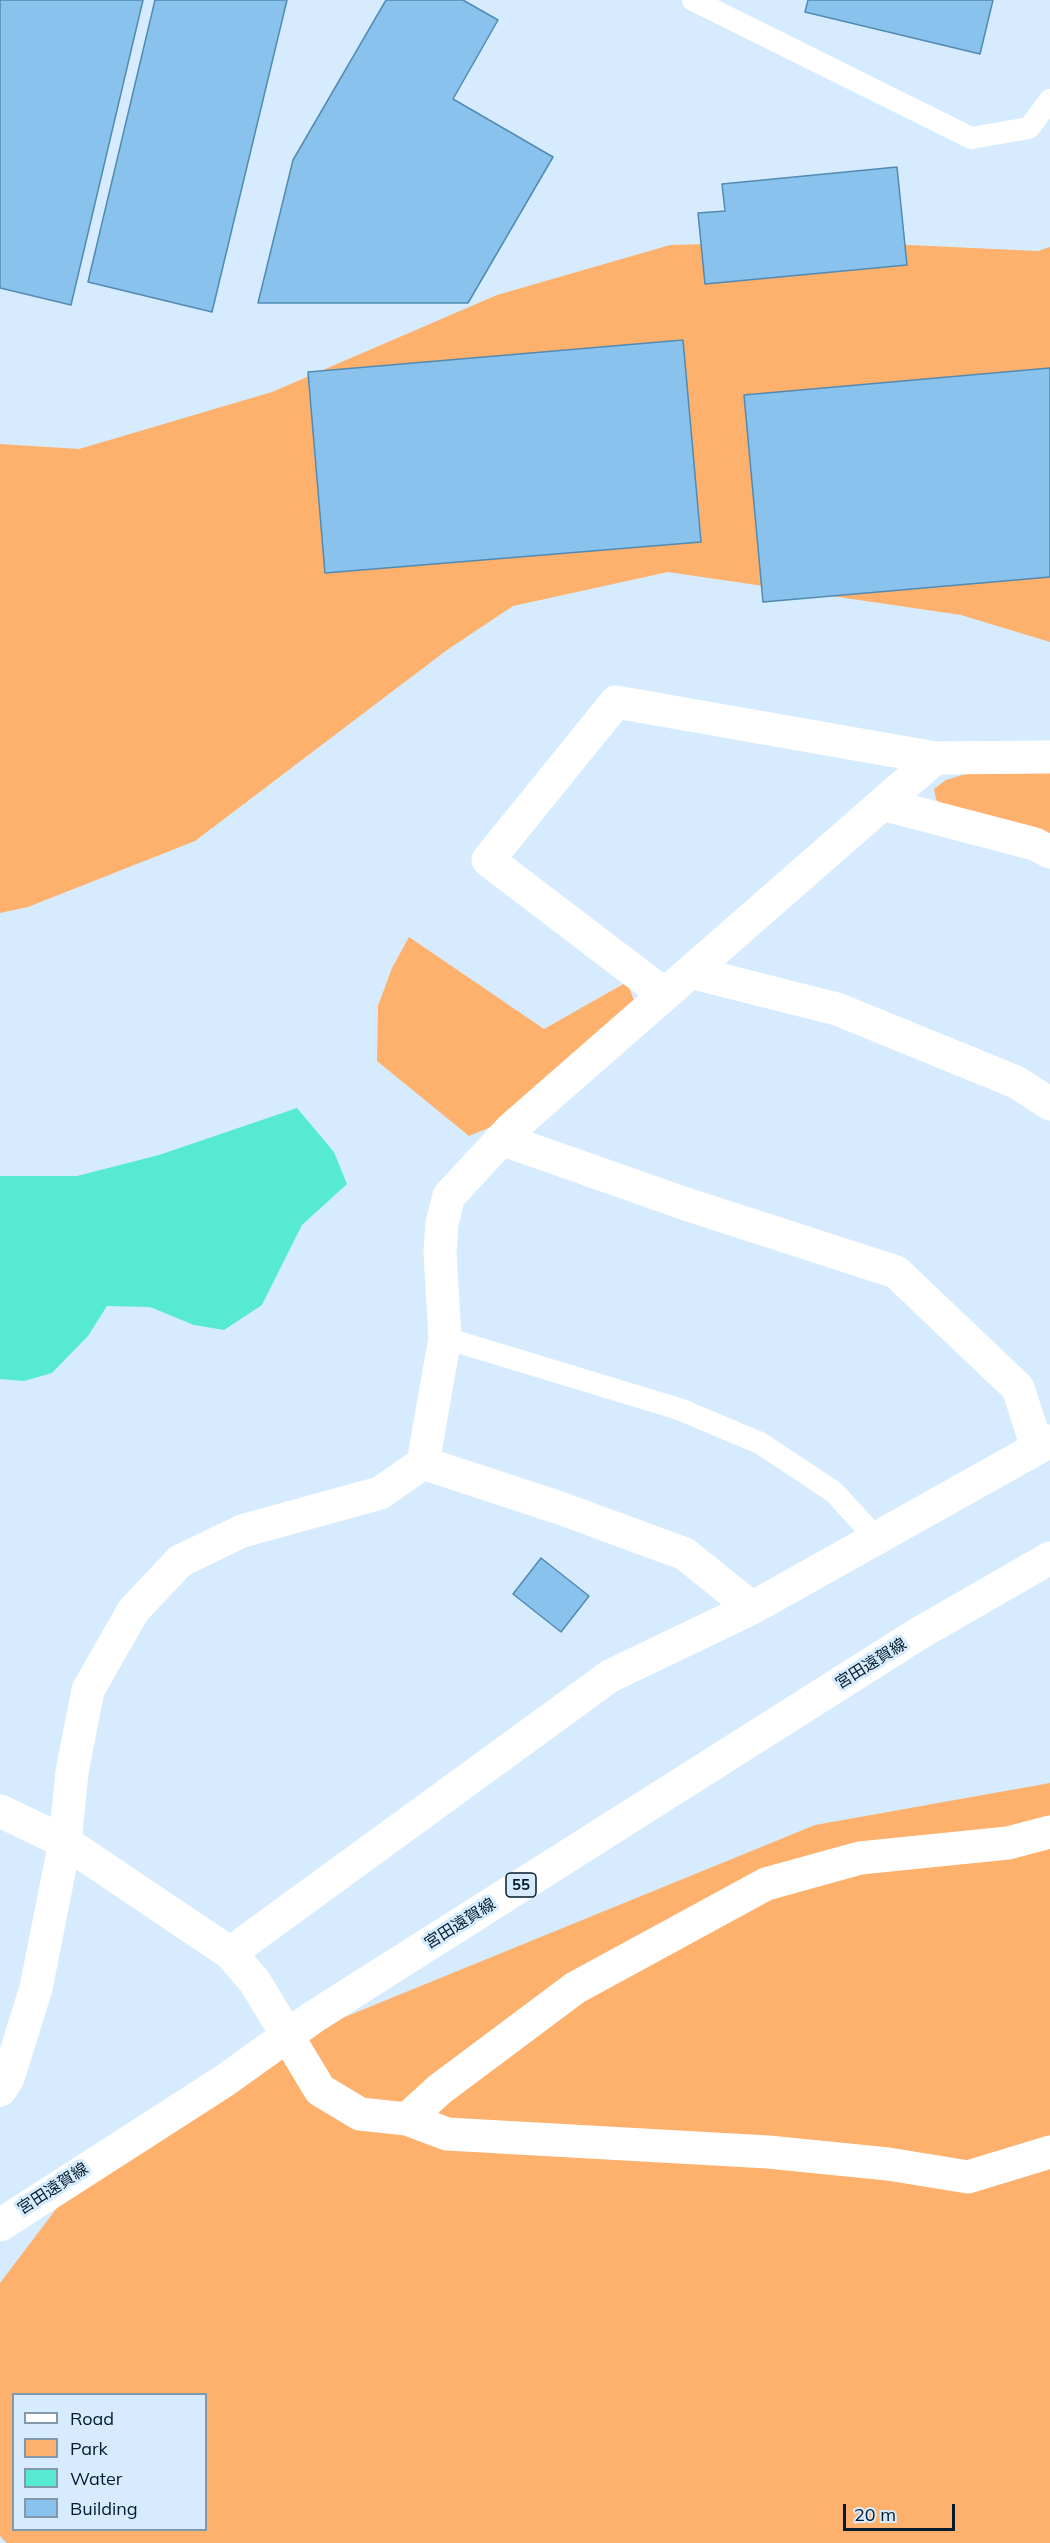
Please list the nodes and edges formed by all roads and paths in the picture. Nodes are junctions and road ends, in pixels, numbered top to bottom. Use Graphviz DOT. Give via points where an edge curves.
graph roads {
  1 [pos="693,0"];
  2 [pos="1050,100"];
  3 [pos="1050,757"];
  4 [pos="935,758"];
  5 [pos="882,804"];
  6 [pos="1050,852"];
  7 [pos="690,972"];
  8 [pos="664,994"];
  9 [pos="1050,1104"];
  10 [pos="501,1139"];
  11 [pos="445,1338"];
  12 [pos="1044,1444"];
  13 [pos="423,1463"];
  14 [pos="875,1537"];
  15 [pos="1050,1558"];
  16 [pos="752,1608"];
  17 [pos="0,1811"];
  18 [pos="1050,1832"];
  19 [pos="65,1842"];
  20 [pos="230,1953"];
  21 [pos="0,2090"];
  22 [pos="407,2119"];
  23 [pos="1050,2152"];
  24 [pos="0,2225"];
  1 -- 2 [label="lane" via="971,138 1029,128"];
  3 -- 4 [label="street"];
  4 -- 5 [label="street"];
  4 -- 8 [label="street" via="616,702 488,860"];
  5 -- 6 [label="street" via="1035,844"];
  5 -- 7 [label="street"];
  7 -- 8 [label="street"];
  7 -- 9 [label="street" via="837,1009 1017,1082"];
  8 -- 10 [label="street"];
  10 -- 11 [label="street" via="449,1196 440,1252"];
  10 -- 12 [label="street" via="896,1272 1018,1388"];
  11 -- 13 [label="street"];
  11 -- 14 [label="lane" via="679,1409 760,1443 834,1492"];
  12 -- 14 [label="street"];
  13 -- 16 [label="street" via="685,1554"];
  13 -- 19 [label="street" via="380,1493 242,1531 180,1561 133,1611 88,1690 72,1772"];
  14 -- 16 [label="street"];
  15 -- 24 [label="street, 宮田遠賀線 / 55" via="918,1634 324,2010 224,2081"];
  16 -- 20 [label="street" via="610,1676"];
  17 -- 19 [label="street"];
  18 -- 22 [label="street" via="1008,1843 860,1858 766,1884 575,1988 440,2089"];
  19 -- 20 [label="street"];
  19 -- 21 [label="street" via="36,1988 8,2078"];
  20 -- 22 [label="street" via="255,1982 320,2090 360,2115"];
  22 -- 23 [label="street" via="447,2134 768,2152 968,2177"];
}
